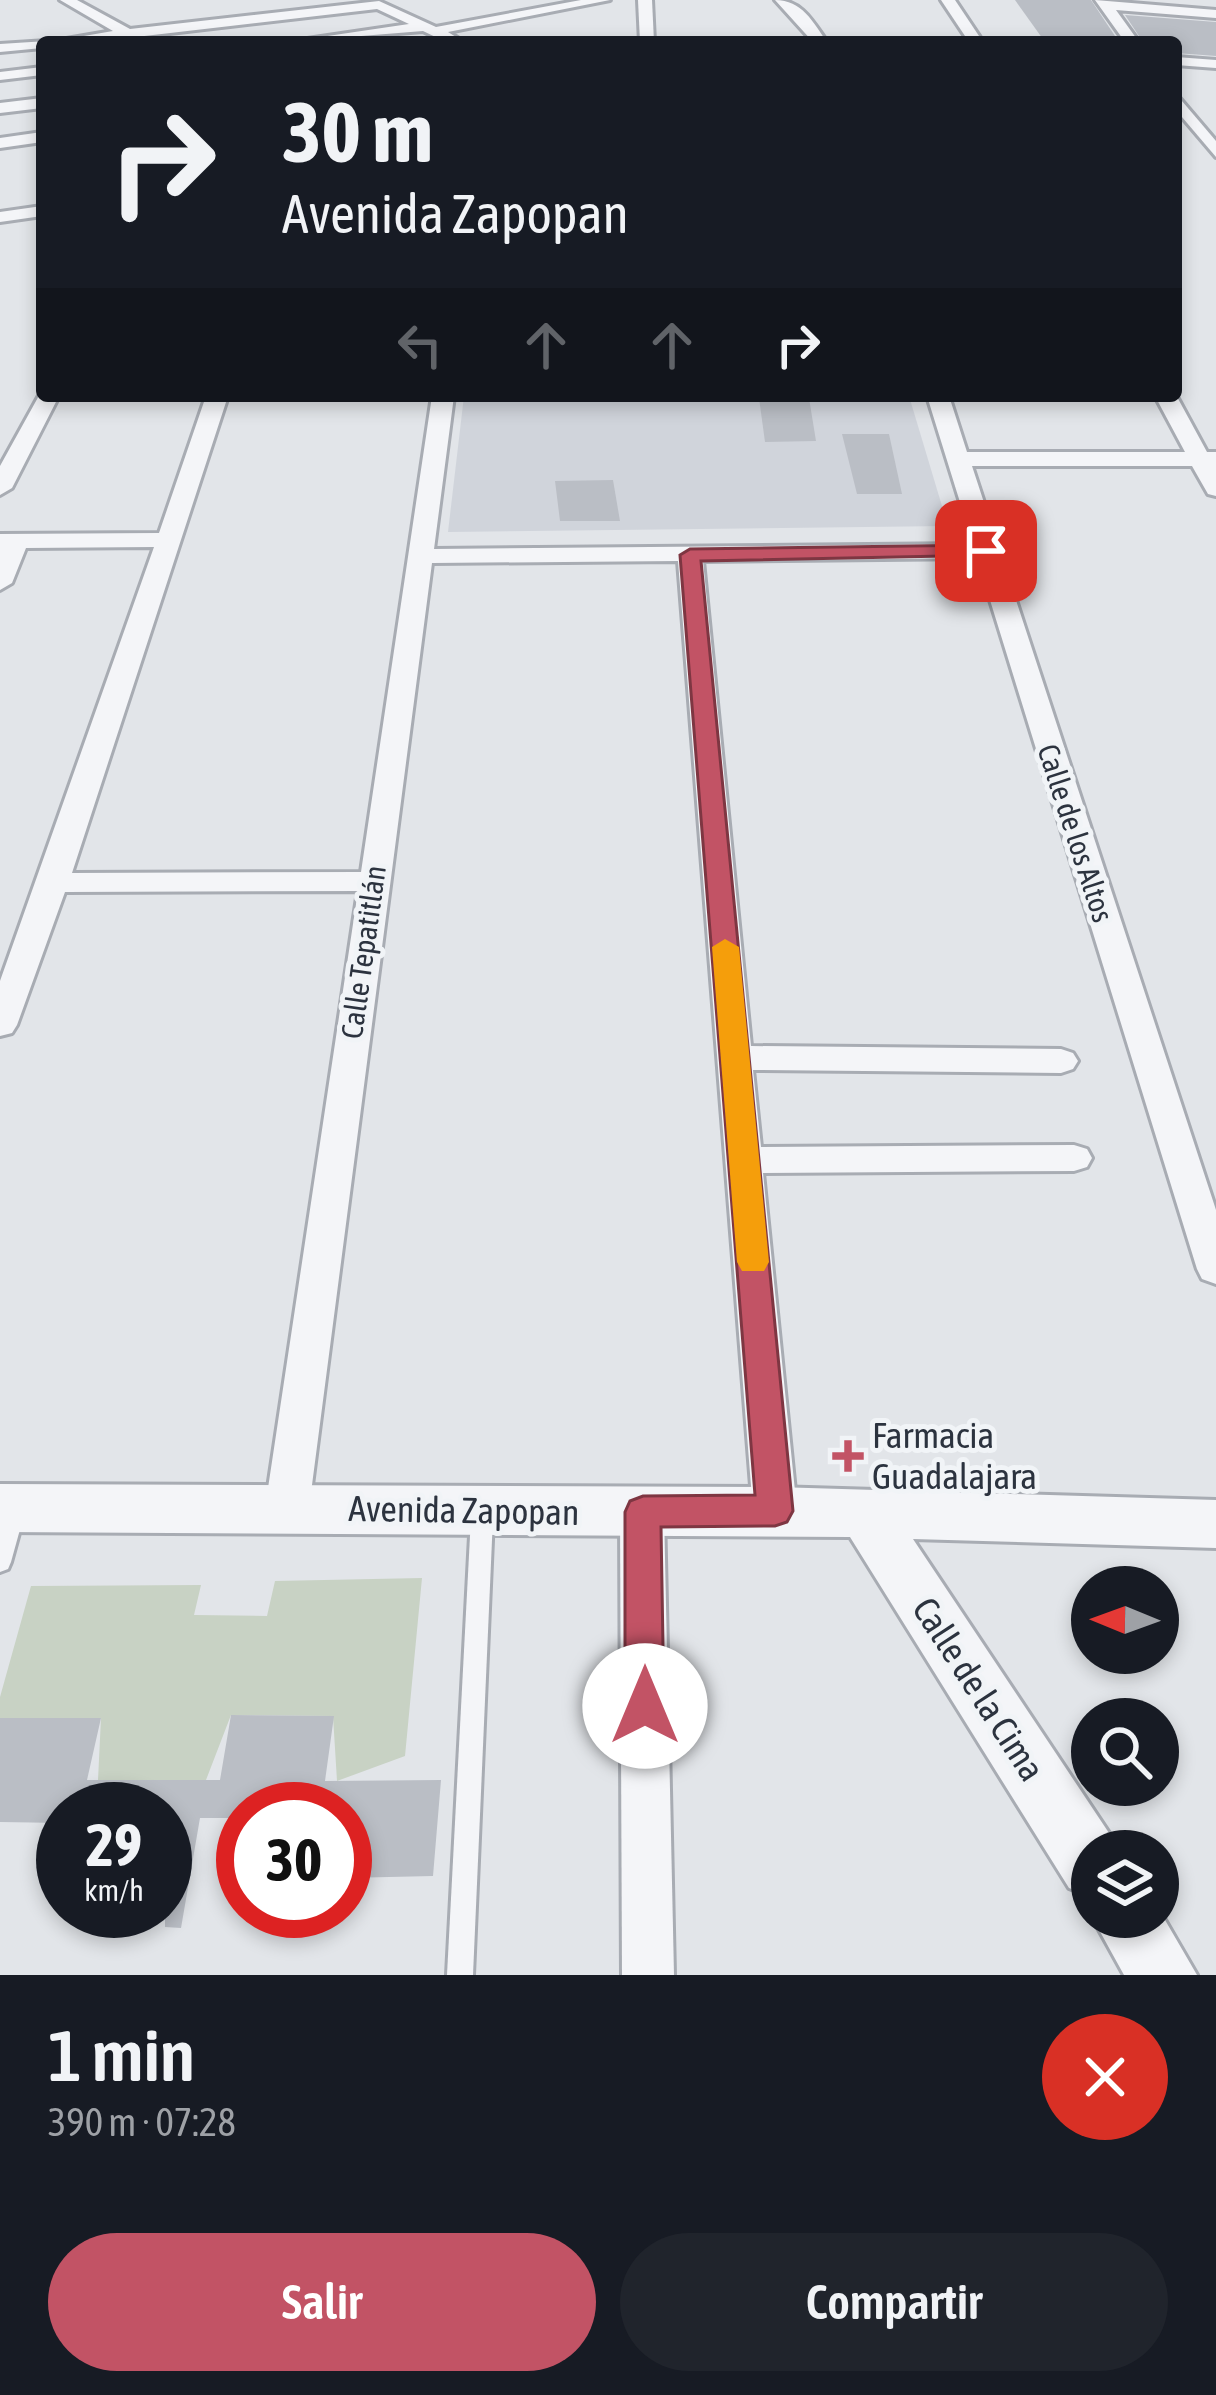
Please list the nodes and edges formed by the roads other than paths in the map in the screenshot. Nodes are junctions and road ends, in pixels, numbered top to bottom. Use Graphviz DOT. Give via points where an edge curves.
graph roads {
  1 [pos="67,0"];
  2 [pos="291,0"];
  3 [pos="603,0"];
  4 [pos="645,0"];
  5 [pos="782,0"];
  6 [pos="948,0"];
  7 [pos="1103,2"];
  8 [pos="194,8"];
  9 [pos="318,13"];
  10 [pos="1216,14"];
  11 [pos="225,23"];
  12 [pos="435,28"];
  13 [pos="128,34"];
  14 [pos="110,36"];
  15 [pos="354,36"];
  16 [pos="448,36"];
  17 [pos="647,36"];
  18 [pos="816,36"];
  19 [pos="972,36"];
  20 [pos="1128,36"];
  21 [pos="36,45"];
  22 [pos="0,48"];
  23 [pos="1182,61"];
  24 [pos="1216,64"];
  25 [pos="36,72"];
  26 [pos="0,76"];
  27 [pos="36,104"];
  28 [pos="1182,107"];
  29 [pos="0,108"];
  30 [pos="1192,120"];
  31 [pos="1216,122"];
  32 [pos="36,138"];
  33 [pos="0,143"];
  34 [pos="1216,152"];
  35 [pos="36,212"];
  36 [pos="0,217"];
  37 [pos="45,402"];
  38 [pos="215,402"];
  39 [pos="441,402"];
  40 [pos="940,402"];
  41 [pos="1170,402"];
  42 [pos="958,459"];
  43 [pos="1208,459"];
  44 [pos="0,488"];
  45 [pos="1216,489"];
  46 [pos="167,540"];
  47 [pos="8,541"];
  48 [pos="986,551"];
  49 [pos="690,555"];
  50 [pos="422,556"];
  51 [pos="0,583"];
  52 [pos="373,880"];
  53 [pos="53,883"];
  54 [pos="11,966"];
  55 [pos="0,1025"];
  56 [pos="735,1058"];
  57 [pos="1061,1061"];
  58 [pos="1075,1158"];
  59 [pos="744,1160"];
  60 [pos="1216,1269"];
  61 [pos="8,1508"];
  62 [pos="287,1508"];
  63 [pos="482,1510"];
  64 [pos="775,1511"];
  65 [pos="643,1512"];
  66 [pos="865,1513"];
  67 [pos="1216,1524"];
  68 [pos="0,1562"];
  69 [pos="1071,1832"];
  70 [pos="1138,1938"];
  71 [pos="460,1975"];
  72 [pos="648,1975"];
  73 [pos="1162,1975"];
  1 -- 13 [label="street"];
  2 -- 9 [label="street"];
  3 -- 12 [label="street"];
  4 -- 17 [label="street"];
  5 -- 18 [label="street"];
  6 -- 19 [label="street"];
  7 -- 10 [label="street"];
  7 -- 20 [label="street"];
  8 -- 11 [label="street"];
  9 -- 11 [label="street"];
  9 -- 12 [label="street" via="388,7"];
  11 -- 13 [label="street"];
  12 -- 15 [label="street"];
  12 -- 16 [label="street"];
  13 -- 14 [label="street"];
  21 -- 22 [label="street"];
  23 -- 24 [label="street"];
  25 -- 26 [label="street"];
  27 -- 29 [label="street"];
  28 -- 30 [label="street"];
  30 -- 31 [label="street"];
  30 -- 34 [label="street"];
  32 -- 33 [label="street"];
  35 -- 36 [label="street"];
  37 -- 44 [label="street"];
  38 -- 46 [label="street"];
  39 -- 50 [label="street, Calle Tepatitlán"];
  40 -- 42 [label="street, Calle de los Altos"];
  41 -- 43 [label="street"];
  42 -- 43 [label="street"];
  42 -- 48 [label="street, Calle de los Altos"];
  43 -- 45 [label="street"];
  46 -- 47 [label="street"];
  46 -- 53 [label="street"];
  47 -- 51 [label="street"];
  48 -- 49 [label="street"];
  48 -- 60 [label="street, Calle de los Altos"];
  49 -- 50 [label="street"];
  49 -- 56 [label="street"];
  50 -- 52 [label="street, Calle Tepatitlán"];
  52 -- 53 [label="street"];
  52 -- 62 [label="street, Calle Tepatitlán"];
  53 -- 54 [label="street"];
  54 -- 55 [label="street"];
  56 -- 57 [label="street"];
  56 -- 59 [label="street"];
  58 -- 59 [label="street"];
  59 -- 64 [label="street"];
  61 -- 62 [label="street, Avenida Zapopan"];
  61 -- 68 [label="lane"];
  62 -- 63 [label="street, Avenida Zapopan"];
  63 -- 65 [label="street, Avenida Zapopan"];
  63 -- 71 [label="lane"];
  64 -- 65 [label="street, Avenida Zapopan"];
  64 -- 66 [label="street, Avenida Zapopan"];
  65 -- 72 [label="street"];
  66 -- 67 [label="street, Avenida Zapopan"];
  66 -- 69 [label="street, Calle de la Cima"];
  70 -- 73 [label="street"];
}
